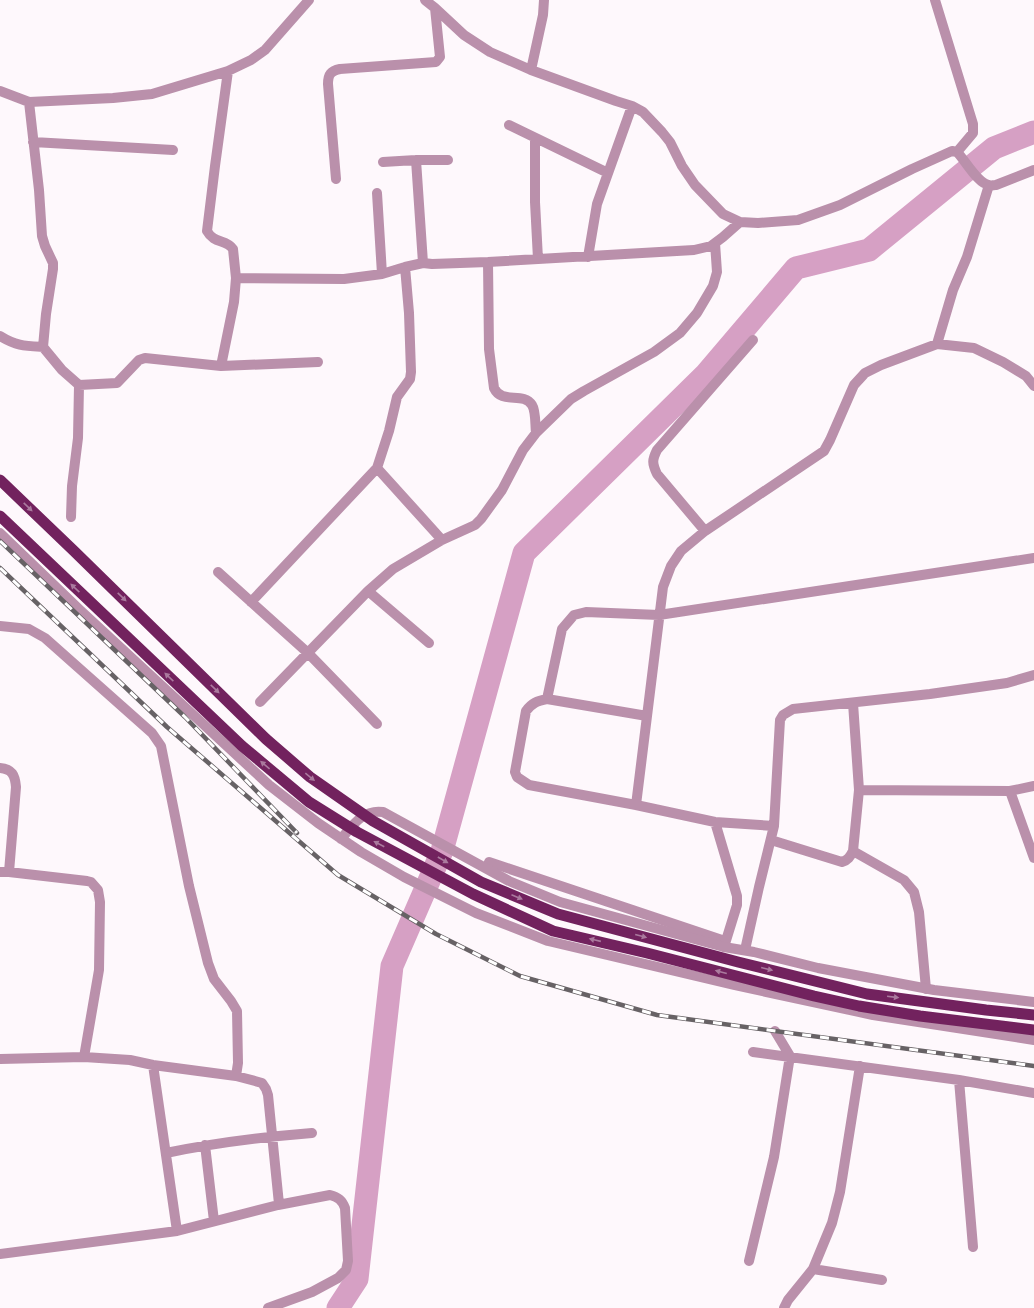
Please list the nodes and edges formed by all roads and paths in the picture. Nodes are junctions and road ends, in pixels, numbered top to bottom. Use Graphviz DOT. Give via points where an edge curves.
graph roads {
  1 [pos="309,0"];
  2 [pos="425,0"];
  3 [pos="544,0"];
  4 [pos="935,0"];
  5 [pos="435,8"];
  6 [pos="531,70"];
  7 [pos="228,71"];
  8 [pos="0,91"];
  9 [pos="29,102"];
  10 [pos="632,106"];
  11 [pos="509,125"];
  12 [pos="535,138"];
  13 [pos="34,142"];
  14 [pos="173,150"];
  15 [pos="959,154"];
  16 [pos="416,160"];
  17 [pos="448,160"];
  18 [pos="382,162"];
  19 [pos="1034,170"];
  20 [pos="608,173"];
  21 [pos="336,179"];
  22 [pos="989,185"];
  23 [pos="377,193"];
  24 [pos="740,222"];
  25 [pos="715,243"];
  26 [pos="588,257"];
  27 [pos="538,259"];
  28 [pos="488,262"];
  29 [pos="423,264"];
  30 [pos="405,267"];
  31 [pos="382,274"];
  32 [pos="236,278"];
  33 [pos="0,336"];
  34 [pos="753,340"];
  35 [pos="937,344"];
  36 [pos="43,347"];
  37 [pos="318,362"];
  38 [pos="221,366"];
  39 [pos="79,385"];
  40 [pos="1034,386"];
  41 [pos="536,432"];
  42 [pos="377,468"];
  43 [pos="0,480"];
  44 [pos="0,516"];
  45 [pos="70,517"];
  46 [pos="705,531"];
  47 [pos="0,533"];
  48 [pos="442,540"];
  49 [pos="1034,558"];
  50 [pos="218,572"];
  51 [pos="368,591"];
  52 [pos="251,602"];
  53 [pos="659,615"];
  54 [pos="0,626"];
  55 [pos="429,643"];
  56 [pos="308,653"];
  57 [pos="1034,675"];
  58 [pos="547,699"];
  59 [pos="260,702"];
  60 [pos="853,703"];
  61 [pos="647,716"];
  62 [pos="377,724"];
  63 [pos="0,768"];
  64 [pos="1034,786"];
  65 [pos="858,790"];
  66 [pos="1010,791"];
  67 [pos="636,805"];
  68 [pos="715,822"];
  69 [pos="774,826"];
  70 [pos="341,839"];
  71 [pos="771,840"];
  72 [pos="853,851"];
  73 [pos="1034,858"];
  74 [pos="487,865"];
  75 [pos="4,872"];
  76 [pos="725,944"];
  77 [pos="745,950"];
  78 [pos="926,989"];
  79 [pos="1034,1002"];
  80 [pos="1034,1015"];
  81 [pos="1034,1030"];
  82 [pos="776,1031"];
  83 [pos="1034,1040"];
  84 [pos="753,1052"];
  85 [pos="790,1056"];
  86 [pos="84,1057"];
  87 [pos="0,1059"];
  88 [pos="153,1065"];
  89 [pos="860,1066"];
  90 [pos="236,1076"];
  91 [pos="959,1080"];
  92 [pos="1034,1093"];
  93 [pos="312,1133"];
  94 [pos="273,1136"];
  95 [pos="205,1145"];
  96 [pos="166,1153"];
  97 [pos="279,1204"];
  98 [pos="214,1222"];
  99 [pos="177,1231"];
  100 [pos="973,1247"];
  101 [pos="0,1254"];
  102 [pos="749,1261"];
  103 [pos="813,1269"];
  104 [pos="882,1280"];
  105 [pos="268,1308"];
  106 [pos="784,1308"];
  1 -- 7 [label="street" via="265,50"];
  2 -- 5 [label="street"];
  3 -- 6 [label="street"];
  4 -- 15 [label="street" via="973,124 973,133"];
  5 -- 6 [label="street" via="464,35 490,52"];
  5 -- 21 [label="street" via="440,57 436,62 340,69 333,70 328,75"];
  6 -- 10 [label="street"];
  7 -- 9 [label="street" via="152,94"];
  7 -- 32 [label="street" via="207,231 214,239 230,245 233,249"];
  8 -- 9 [label="street"];
  9 -- 13 [label="street"];
  10 -- 20 [label="street"];
  10 -- 24 [label="street" via="644,112 670,142 695,185 723,214"];
  11 -- 12 [label="street"];
  12 -- 20 [label="street"];
  12 -- 27 [label="street"];
  13 -- 14 [label="street"];
  13 -- 36 [label="street" via="42,236 53,263"];
  15 -- 22 [label="street" via="978,178"];
  15 -- 24 [label="street" via="952,151 940,155 840,205 798,220 758,224"];
  16 -- 17 [label="street"];
  16 -- 18 [label="street"];
  16 -- 29 [label="street"];
  19 -- 22 [label="street" via="996,185"];
  20 -- 26 [label="street" via="597,204"];
  22 -- 35 [label="street"];
  23 -- 31 [label="street"];
  24 -- 25 [label="street"];
  25 -- 26 [label="street" via="694,250"];
  25 -- 41 [label="street" via="717,272 713,286 697,313 680,333 654,352 571,399"];
  26 -- 27 [label="street"];
  27 -- 28 [label="street"];
  28 -- 29 [label="street"];
  28 -- 41 [label="street" via="489,348 494,388 500,396 526,399 531,404"];
  29 -- 30 [label="street"];
  30 -- 31 [label="street"];
  30 -- 42 [label="street" via="411,372 410,379 397,397"];
  31 -- 32 [label="street" via="344,279"];
  32 -- 38 [label="street" via="234,302"];
  33 -- 36 [label="street" via="18,345"];
  34 -- 46 [label="street" via="657,450 653,459 657,474"];
  35 -- 40 [label="street" via="974,348 1026,376"];
  35 -- 46 [label="street" via="866,373 854,385 824,450"];
  36 -- 39 [label="street" via="62,370"];
  37 -- 38 [label="street"];
  38 -- 39 [label="street" via="145,358 139,360 117,383"];
  39 -- 45 [label="street" via="78,438"];
  41 -- 48 [label="street" via="502,490 475,525"];
  42 -- 48 [label="street"];
  42 -- 52 [label="street"];
  43 -- 80 [label="highway, one-way" via="266,739 310,777 373,821 481,882 558,914 867,994"];
  81 -- 44 [label="highway, one-way" via="920,1016 814,996 553,931 473,894 357,832 309,802 242,746"];
  46 -- 53 [label="street" via="681,551 671,566 663,587"];
  47 -- 70 [label="street" via="269,784"];
  48 -- 51 [label="street" via="399,565"];
  49 -- 53 [label="street"];
  50 -- 52 [label="street"];
  51 -- 55 [label="street"];
  51 -- 56 [label="street"];
  52 -- 56 [label="street"];
  53 -- 58 [label="street" via="586,612 574,615 562,629"];
  53 -- 61 [label="street"];
  54 -- 90 [label="street" via="29,630 45,638 152,733 161,746 189,886 208,963 214,979 237,1011"];
  56 -- 59 [label="street"];
  56 -- 62 [label="street"];
  57 -- 60 [label="street" via="999,684"];
  58 -- 61 [label="street"];
  58 -- 67 [label="street" via="535,702 526,711 515,772 517,777 529,784"];
  60 -- 65 [label="street"];
  60 -- 69 [label="street" via="793,709 783,715 780,720"];
  61 -- 67 [label="street"];
  63 -- 75 [label="street" via="12,771 16,787"];
  64 -- 66 [label="street"];
  65 -- 66 [label="street"];
  65 -- 72 [label="street"];
  66 -- 73 [label="street"];
  67 -- 68 [label="street"];
  68 -- 69 [label="street"];
  68 -- 76 [label="street" via="737,896"];
  69 -- 71 [label="street"];
  70 -- 74 [label="street" via="359,818 375,811 383,812"];
  70 -- 83 [label="street" via="404,877 476,913 548,941 873,1015"];
  71 -- 72 [label="street" via="842,862 850,857"];
  71 -- 77 [label="street"];
  72 -- 78 [label="street" via="904,880 914,892 919,912"];
  74 -- 76 [label="street"];
  74 -- 76 [label="street" via="509,882 560,902"];
  75 -- 86 [label="street" via="87,881 98,890 99,970"];
  76 -- 77 [label="street"];
  77 -- 78 [label="street" via="818,968"];
  78 -- 79 [label="street"];
  82 -- 85 [label="street"];
  84 -- 85 [label="street"];
  85 -- 89 [label="street"];
  85 -- 102 [label="street" via="774,1157"];
  86 -- 87 [label="street"];
  86 -- 88 [label="street"];
  88 -- 90 [label="street"];
  88 -- 96 [label="street"];
  89 -- 91 [label="street"];
  89 -- 103 [label="street" via="840,1192 832,1223"];
  90 -- 94 [label="street" via="262,1083 266,1089"];
  91 -- 92 [label="street"];
  91 -- 100 [label="street"];
  93 -- 94 [label="street"];
  94 -- 95 [label="street"];
  94 -- 97 [label="street"];
  95 -- 96 [label="street"];
  95 -- 98 [label="street"];
  96 -- 99 [label="street"];
  97 -- 98 [label="street"];
  97 -- 105 [label="street" via="330,1195 342,1201 345,1208 348,1261 346,1270 338,1278 312,1292"];
  98 -- 99 [label="street"];
  99 -- 101 [label="street"];
  103 -- 104 [label="street"];
  103 -- 106 [label="street"];
}
